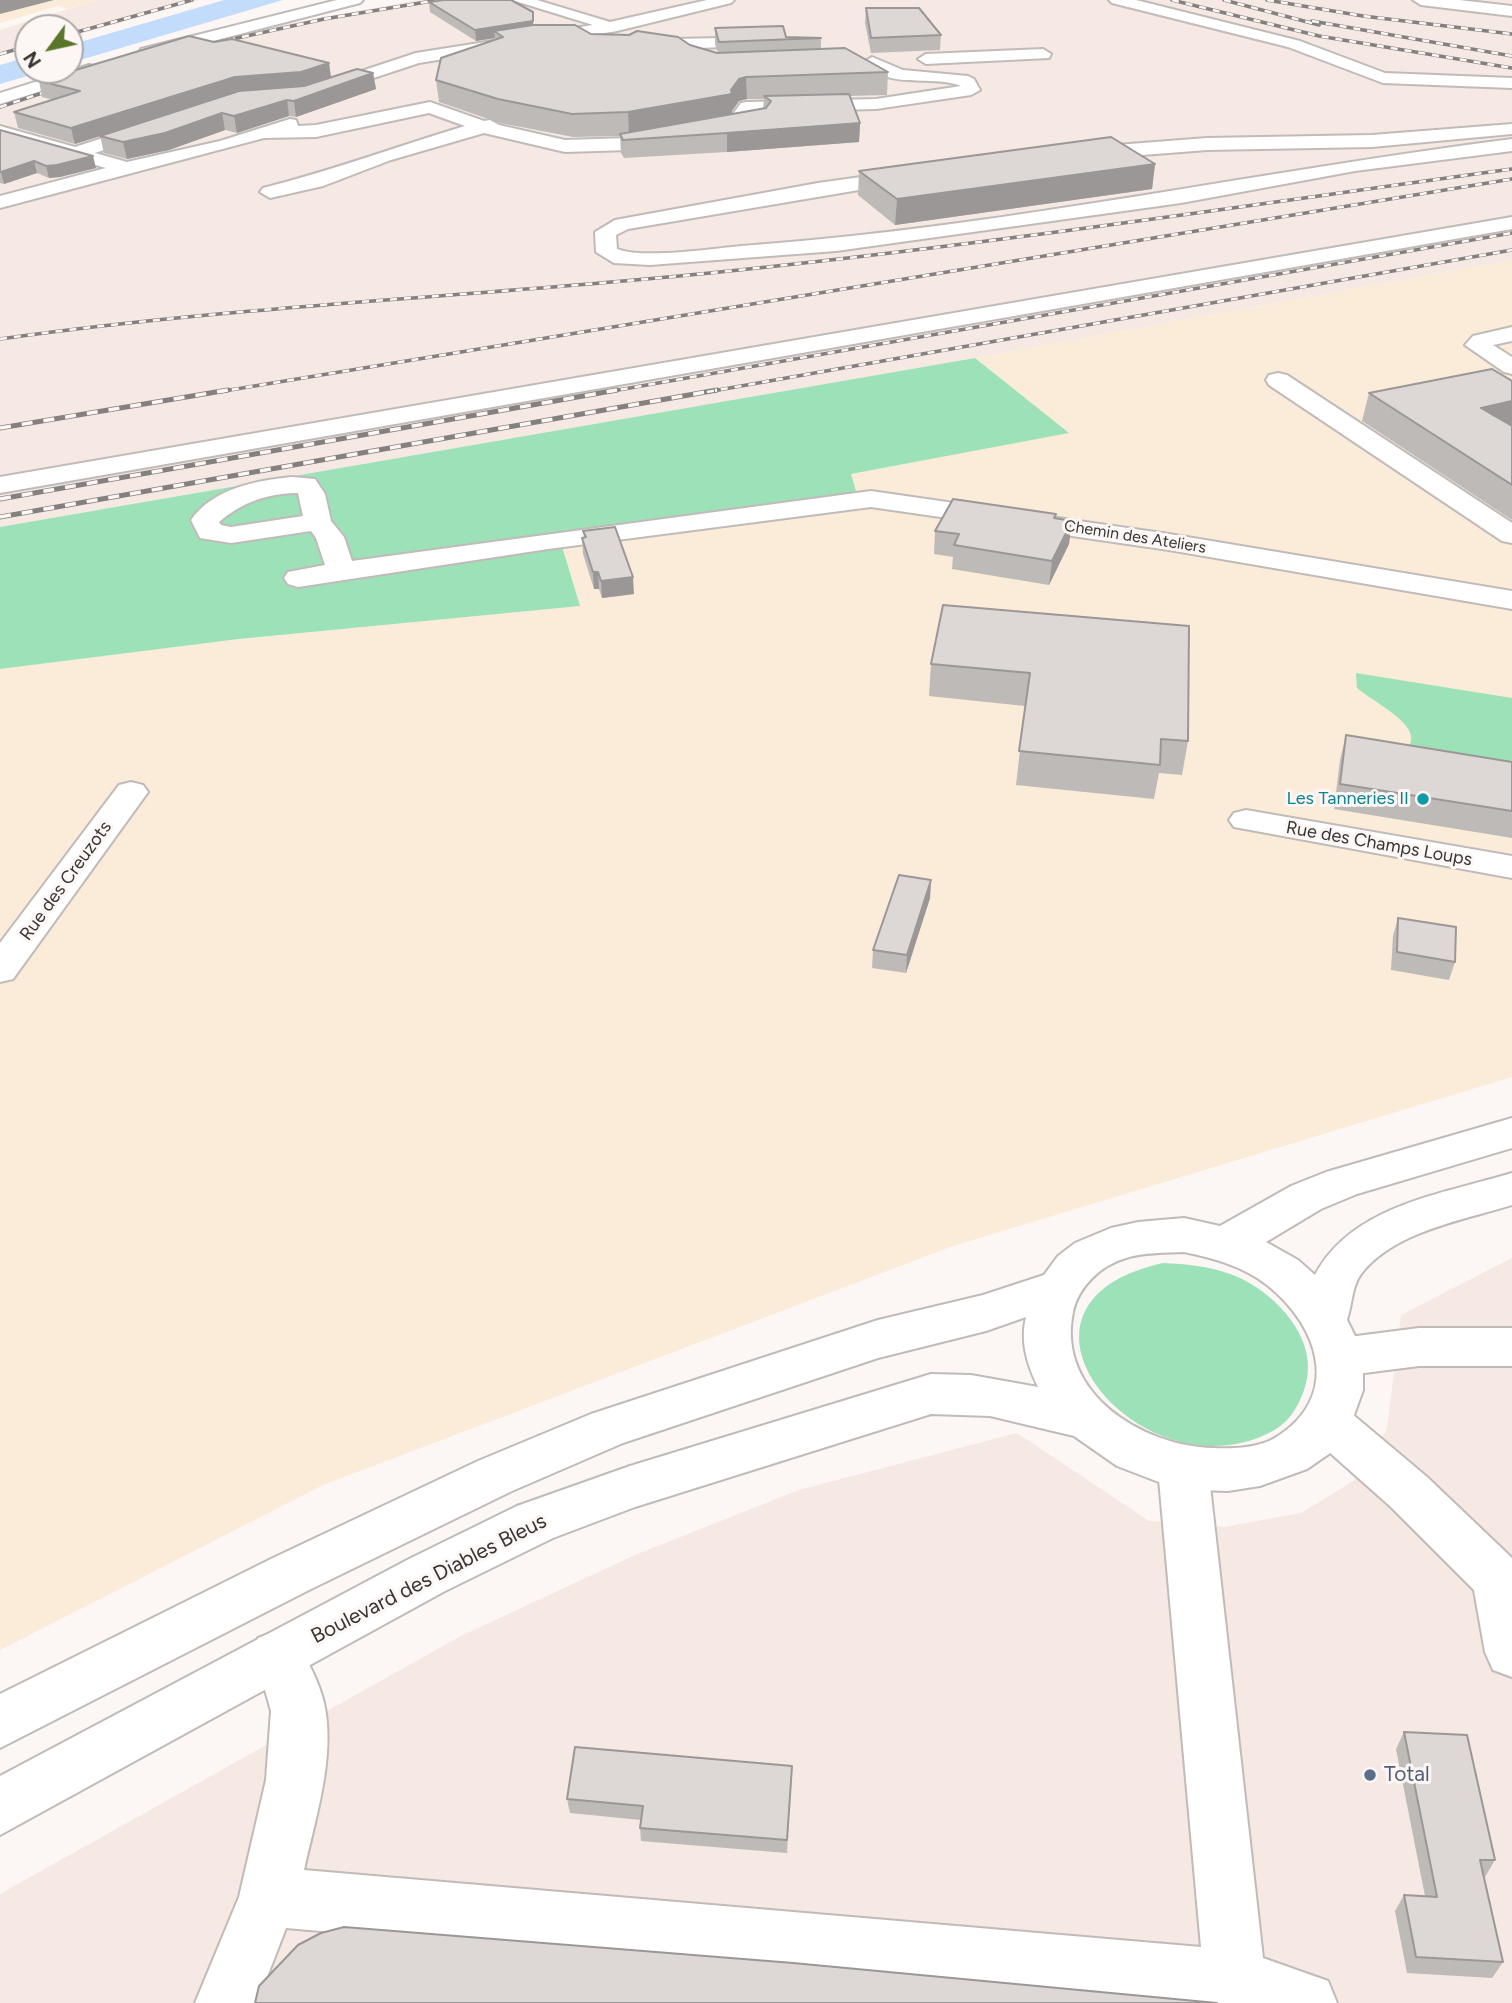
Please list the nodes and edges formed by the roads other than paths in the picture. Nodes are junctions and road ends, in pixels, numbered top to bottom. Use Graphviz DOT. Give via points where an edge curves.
graph roads {
  1 [pos="355,0"];
  2 [pos="520,0"];
  3 [pos="726,0"];
  4 [pos="1117,0"];
  5 [pos="1421,0"];
  6 [pos="606,9"];
  7 [pos="1512,11"];
  8 [pos="617,26"];
  9 [pos="663,38"];
  10 [pos="526,41"];
  11 [pos="787,42"];
  12 [pos="1043,54"];
  13 [pos="128,58"];
  14 [pos="697,60"];
  15 [pos="103,66"];
  16 [pos="400,83"];
  17 [pos="1512,83"];
  18 [pos="439,87"];
  19 [pos="306,95"];
  20 [pos="0,99"];
  21 [pos="430,107"];
  22 [pos="326,110"];
  23 [pos="164,124"];
  24 [pos="487,126"];
  25 [pos="1512,129"];
  26 [pos="0,132"];
  27 [pos="265,133"];
  28 [pos="26,139"];
  29 [pos="1512,145"];
  30 [pos="0,148"];
  31 [pos="76,153"];
  32 [pos="1064,156"];
  33 [pos="127,168"];
  34 [pos="926,174"];
  35 [pos="270,192"];
  36 [pos="0,202"];
  37 [pos="1512,223"];
  38 [pos="1512,334"];
  39 [pos="1512,367"];
  40 [pos="1278,380"];
  41 [pos="0,485"];
  42 [pos="318,522"];
  43 [pos="1512,535"];
  44 [pos="341,572"];
  45 [pos="298,578"];
  46 [pos="1512,600"];
  47 [pos="131,792"];
  48 [pos="1246,820"];
  49 [pos="1512,867"];
  50 [pos="0,970"];
  51 [pos="1512,1133"];
  52 [pos="1512,1189"];
  53 [pos="1224,1243"];
  54 [pos="1057,1288"];
  55 [pos="1333,1338"];
  56 [pos="1512,1347"];
  57 [pos="1087,1419"];
  58 [pos="1328,1422"];
  59 [pos="1183,1468"];
  60 [pos="1512,1652"];
  61 [pos="277,1656"];
  62 [pos="0,1722"];
  63 [pos="0,1807"];
  64 [pos="269,1897"];
  65 [pos="1235,1980"];
  66 [pos="226,2003"];
  67 [pos="1306,2003"];
  1 -- 13 [label="street"];
  2 -- 8 [label="street"];
  3 -- 8 [label="street"];
  4 -- 17 [label="street" via="1294,44 1383,78"];
  5 -- 7 [label="street"];
  6 -- 8 [label="street"];
  8 -- 9 [label="street"];
  8 -- 10 [label="street"];
  9 -- 11 [label="street"];
  9 -- 14 [label="street"];
  10 -- 16 [label="street" via="459,59"];
  10 -- 19 [label="street" via="416,58"];
  12 -- 24 [label="street" via="866,62 897,75 962,80 971,90 876,104 747,107 742,114 759,120 629,144 565,146"];
  15 -- 20 [label="street"];
  18 -- 21 [label="street"];
  21 -- 24 [label="street"];
  21 -- 27 [label="street" via="317,131"];
  22 -- 27 [label="street"];
  23 -- 31 [label="street"];
  24 -- 35 [label="street" via="384,156 316,182"];
  25 -- 32 [label="street" via="1372,141 1207,144"];
  26 -- 28 [label="street"];
  27 -- 33 [label="street"];
  28 -- 30 [label="street"];
  28 -- 31 [label="street"];
  29 -- 34 [label="street" via="836,245 650,259 612,256 604,244 607,229 622,224"];
  31 -- 33 [label="street"];
  33 -- 36 [label="street"];
  37 -- 41 [label="street"];
  38 -- 39 [label="street" via="1477,345"];
  40 -- 43 [label="street"];
  42 -- 44 [label="street" via="330,537"];
  44 -- 45 [label="street, Chemin des Ateliers"];
  44 -- 46 [label="street, Chemin des Ateliers" via="872,499 1169,542"];
  47 -- 50 [label="street, Rue des Creuzots"];
  48 -- 49 [label="street, Rue des Champs Loups"];
  51 -- 53 [label="street" via="1336,1185"];
  52 -- 55 [label="street" via="1385,1231 1363,1244 1344,1263 1332,1290"];
  53 -- 54 [label="street" via="1184,1235 1145,1236 1109,1245 1079,1263"];
  53 -- 55 [label="street" via="1283,1273 1307,1294"];
  54 -- 57 [label="street" via="1046,1318 1047,1352 1061,1387"];
  54 -- 62 [label="street" via="986,1312 878,1339 608,1428 495,1476 303,1568"];
  55 -- 56 [label="street" via="1419,1347"];
  55 -- 58 [label="street" via="1341,1391"];
  57 -- 59 [label="street" via="1130,1450"];
  57 -- 61 [label="street, Boulevard des Diables Bleus" via="962,1392 900,1402 630,1487 535,1522"];
  58 -- 59 [label="street" via="1303,1447 1269,1464 1228,1472"];
  58 -- 60 [label="street" via="1409,1492 1498,1579"];
  59 -- 65 [label="street"];
  61 -- 63 [label="street, Boulevard des Diables Bleus"];
  61 -- 64 [label="street" via="298,1710 297,1749"];
  64 -- 65 [label="street"];
  64 -- 66 [label="street"];
  65 -- 67 [label="street"];
}
